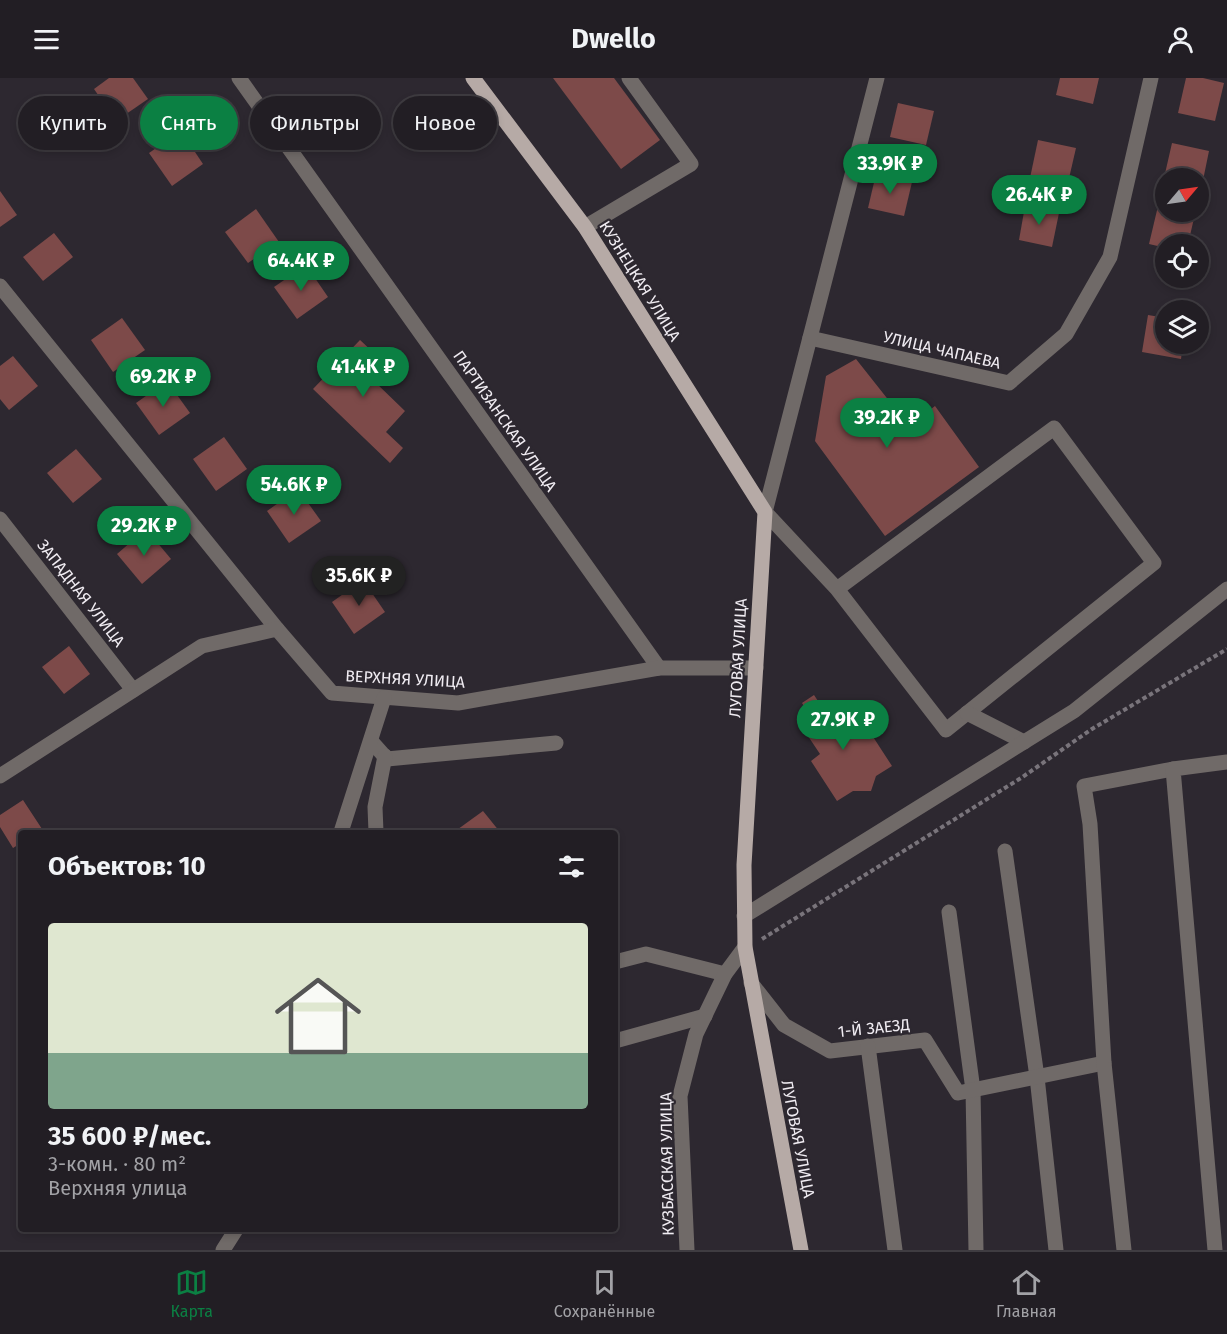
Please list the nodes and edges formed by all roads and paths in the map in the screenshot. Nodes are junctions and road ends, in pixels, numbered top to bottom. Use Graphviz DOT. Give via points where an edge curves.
graph roads {
  1 [pos="238,78"];
  2 [pos="473,78"];
  3 [pos="628,78"];
  4 [pos="877,78"];
  5 [pos="1151,78"];
  6 [pos="585,227"];
  7 [pos="0,286"];
  8 [pos="810,338"];
  9 [pos="765,512"];
  10 [pos="0,519"];
  11 [pos="837,589"];
  12 [pos="1227,589"];
  13 [pos="277,628"];
  14 [pos="1227,649"];
  15 [pos="659,668"];
  16 [pos="756,668"];
  17 [pos="133,690"];
  18 [pos="384,698"];
  19 [pos="967,713"];
  20 [pos="371,741"];
  21 [pos="1024,742"];
  22 [pos="556,743"];
  23 [pos="385,756"];
  24 [pos="1227,762"];
  25 [pos="1173,769"];
  26 [pos="0,776"];
  27 [pos="342,830"];
  28 [pos="376,830"];
  29 [pos="1005,851"];
  30 [pos="949,912"];
  31 [pos="744,916"];
  32 [pos="745,948"];
  33 [pos="618,961"];
  34 [pos="725,974"];
  35 [pos="751,983"];
  36 [pos="705,1016"];
  37 [pos="618,1040"];
  38 [pos="868,1046"];
  39 [pos="1104,1063"];
  40 [pos="1037,1077"];
  41 [pos="973,1090"];
  42 [pos="234,1232"];
  43 [pos="223,1250"];
  44 [pos="687,1250"];
  45 [pos="801,1250"];
  46 [pos="895,1250"];
  47 [pos="976,1250"];
  48 [pos="1056,1250"];
  49 [pos="1124,1250"];
  50 [pos="1215,1250"];
  1 -- 15 [label="street, ПАРТИЗАНСКАЯ УЛИЦА"];
  2 -- 6 [label="main road, КУЗНЕЦКАЯ УЛИЦА"];
  3 -- 6 [label="street" via="691,164"];
  4 -- 8 [label="street, ЛУГОВАЯ УЛИЦА"];
  5 -- 8 [label="street, УЛИЦА ЧАПАЕВА" via="1110,257 1066,334 1010,383"];
  6 -- 9 [label="main road, КУЗНЕЦКАЯ УЛИЦА"];
  7 -- 13 [label="street, ВЕРХНЯЯ УЛИЦА"];
  8 -- 9 [label="street, ЛУГОВАЯ УЛИЦА"];
  9 -- 11 [label="street"];
  9 -- 16 [label="main road, ЛУГОВАЯ УЛИЦА"];
  10 -- 17 [label="street, ЗАПАДНАЯ УЛИЦА"];
  11 -- 19 [label="street" via="946,730"];
  11 -- 19 [label="street" via="1054,428 1154,563"];
  12 -- 21 [label="street" via="1074,711"];
  13 -- 17 [label="street" via="202,646"];
  13 -- 18 [label="street, ВЕРХНЯЯ УЛИЦА" via="332,693"];
  14 -- 32 [label="path" via="1092,729 1021,778"];
  15 -- 16 [label="street, ВЕРХНЯЯ УЛИЦА"];
  15 -- 18 [label="street, ВЕРХНЯЯ УЛИЦА" via="458,703"];
  16 -- 31 [label="main road, ЛУГОВАЯ УЛИЦА"];
  17 -- 26 [label="street"];
  18 -- 20 [label="street"];
  19 -- 21 [label="street"];
  20 -- 23 [label="street"];
  20 -- 27 [label="street"];
  21 -- 31 [label="street"];
  22 -- 23 [label="street" via="387,759"];
  23 -- 28 [label="street" via="375,807"];
  24 -- 25 [label="street"];
  25 -- 39 [label="street" via="1084,786 1090,824"];
  25 -- 50 [label="street"];
  29 -- 40 [label="street"];
  30 -- 41 [label="street"];
  31 -- 32 [label="main road, ЛУГОВАЯ УЛИЦА"];
  32 -- 34 [label="street, КУЗБАССКАЯ УЛИЦА"];
  32 -- 35 [label="main road, ЛУГОВАЯ УЛИЦА"];
  33 -- 34 [label="street" via="646,954"];
  34 -- 36 [label="street, КУЗБАССКАЯ УЛИЦА"];
  35 -- 38 [label="street, 1-Й ЗАЕЗД" via="784,1025 830,1051"];
  35 -- 45 [label="main road, ЛУГОВАЯ УЛИЦА"];
  36 -- 37 [label="street"];
  36 -- 44 [label="street, КУЗБАССКАЯ УЛИЦА" via="696,1034 680,1096"];
  38 -- 41 [label="street, 1-Й ЗАЕЗД" via="925,1040 958,1093"];
  38 -- 46 [label="street"];
  39 -- 40 [label="street"];
  39 -- 49 [label="street"];
  40 -- 41 [label="street"];
  40 -- 48 [label="street"];
  41 -- 47 [label="street"];
  42 -- 43 [label="street"];
}
